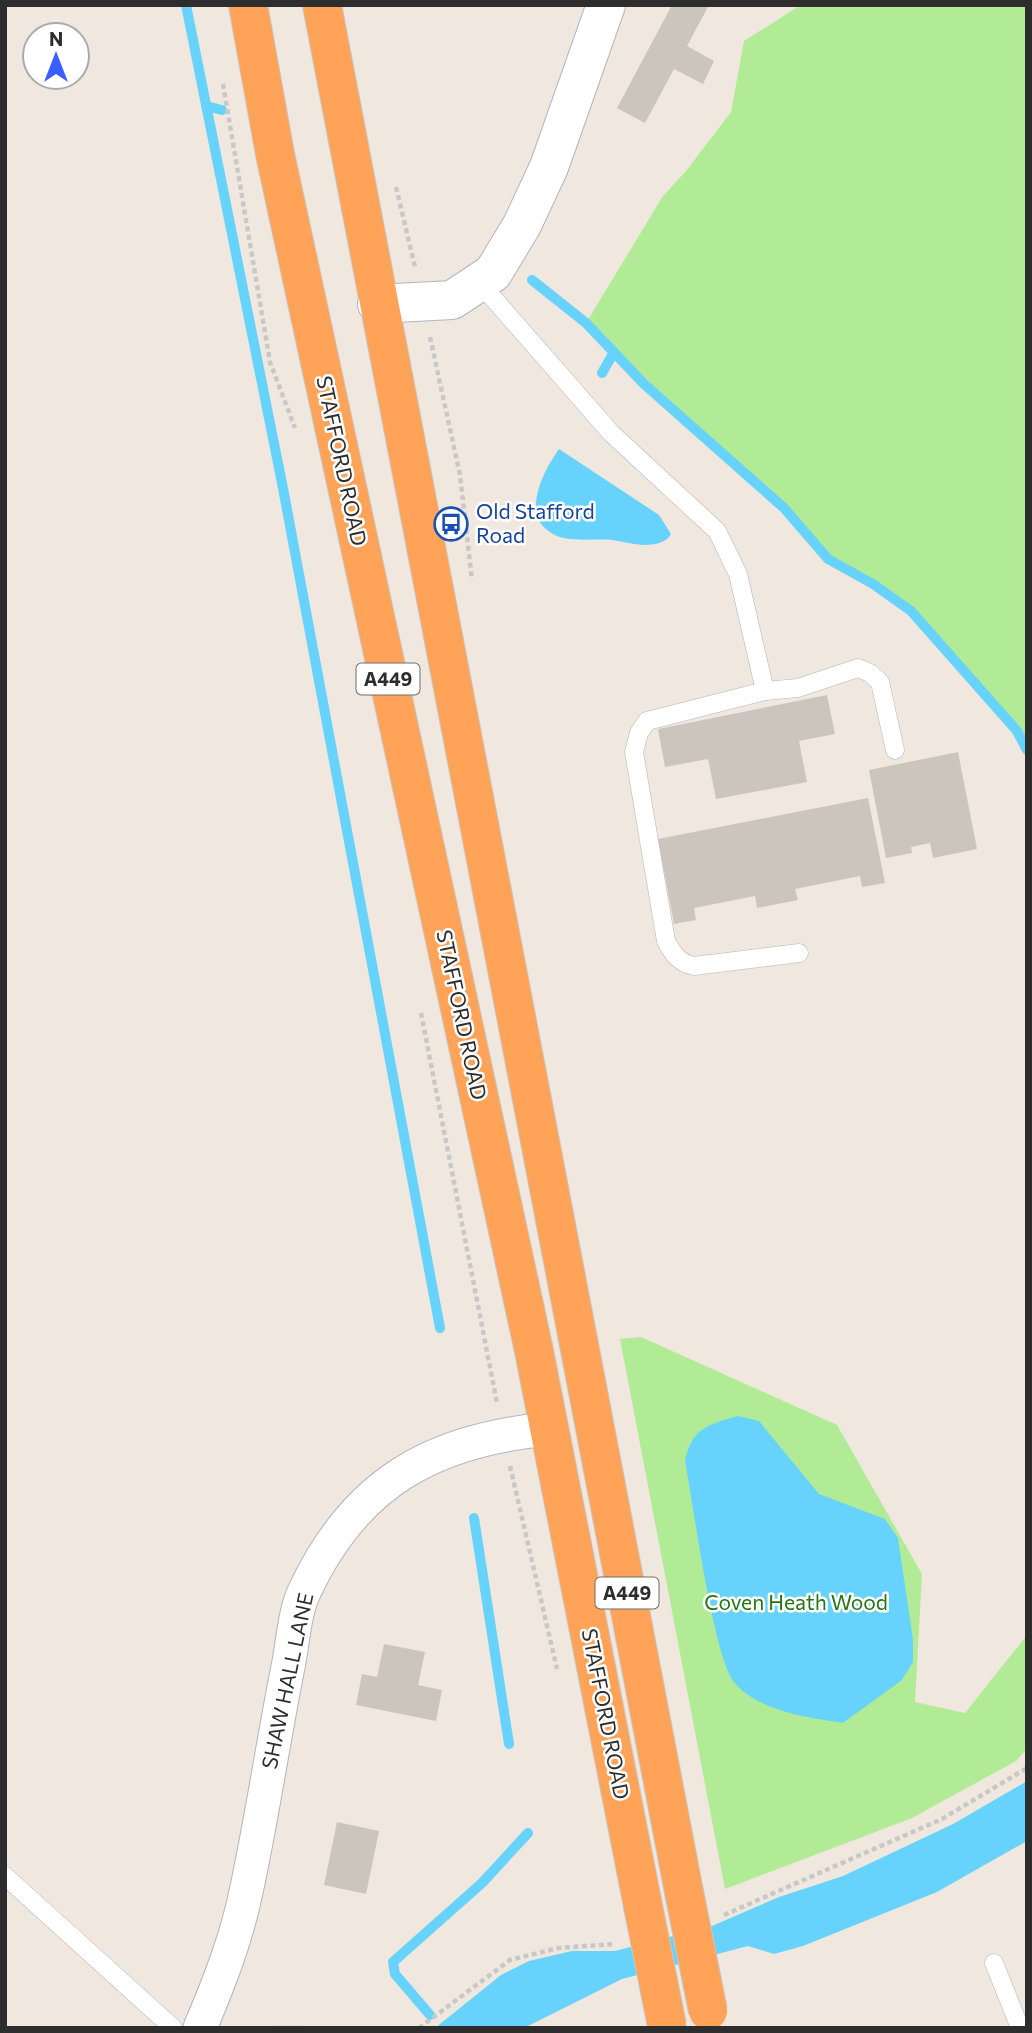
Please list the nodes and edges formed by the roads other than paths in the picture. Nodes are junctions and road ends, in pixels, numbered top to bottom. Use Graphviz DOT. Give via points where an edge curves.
graph roads {
  1 [pos="248,5"];
  2 [pos="322,5"];
  3 [pos="606,5"];
  4 [pos="479,282"];
  5 [pos="377,304"];
  6 [pos="765,691"];
  7 [pos="895,750"];
  8 [pos="799,953"];
  9 [pos="548,1429"];
  10 [pos="5,1877"];
  11 [pos="994,1963"];
  12 [pos="710,2020"];
  13 [pos="667,2027"];
  14 [pos="173,2028"];
  15 [pos="200,2028"];
  16 [pos="1020,2028"];
  1 -- 9 [label="highway, STAFFORD ROAD / A449" via="275,154"];
  2 -- 5 [label="highway, STAFFORD ROAD / A449"];
  3 -- 4 [label="street" via="527,213 493,273"];
  4 -- 5 [label="street" via="452,300"];
  4 -- 6 [label="lane" via="611,433 717,531 738,574"];
  5 -- 12 [label="highway, STAFFORD ROAD / A449, bridge"];
  6 -- 7 [label="lane" via="798,688 858,668 870,673 882,689"];
  6 -- 8 [label="lane" via="647,721 634,752 666,941 673,953 683,964 694,966"];
  9 -- 13 [label="highway, STAFFORD ROAD / A449, bridge"];
  9 -- 15 [label="street, SHAW HALL LANE" via="503,1433 435,1454 381,1486 337,1534 304,1592 246,1892 231,1953"];
  10 -- 14 [label="lane"];
  11 -- 16 [label="lane"];
}
